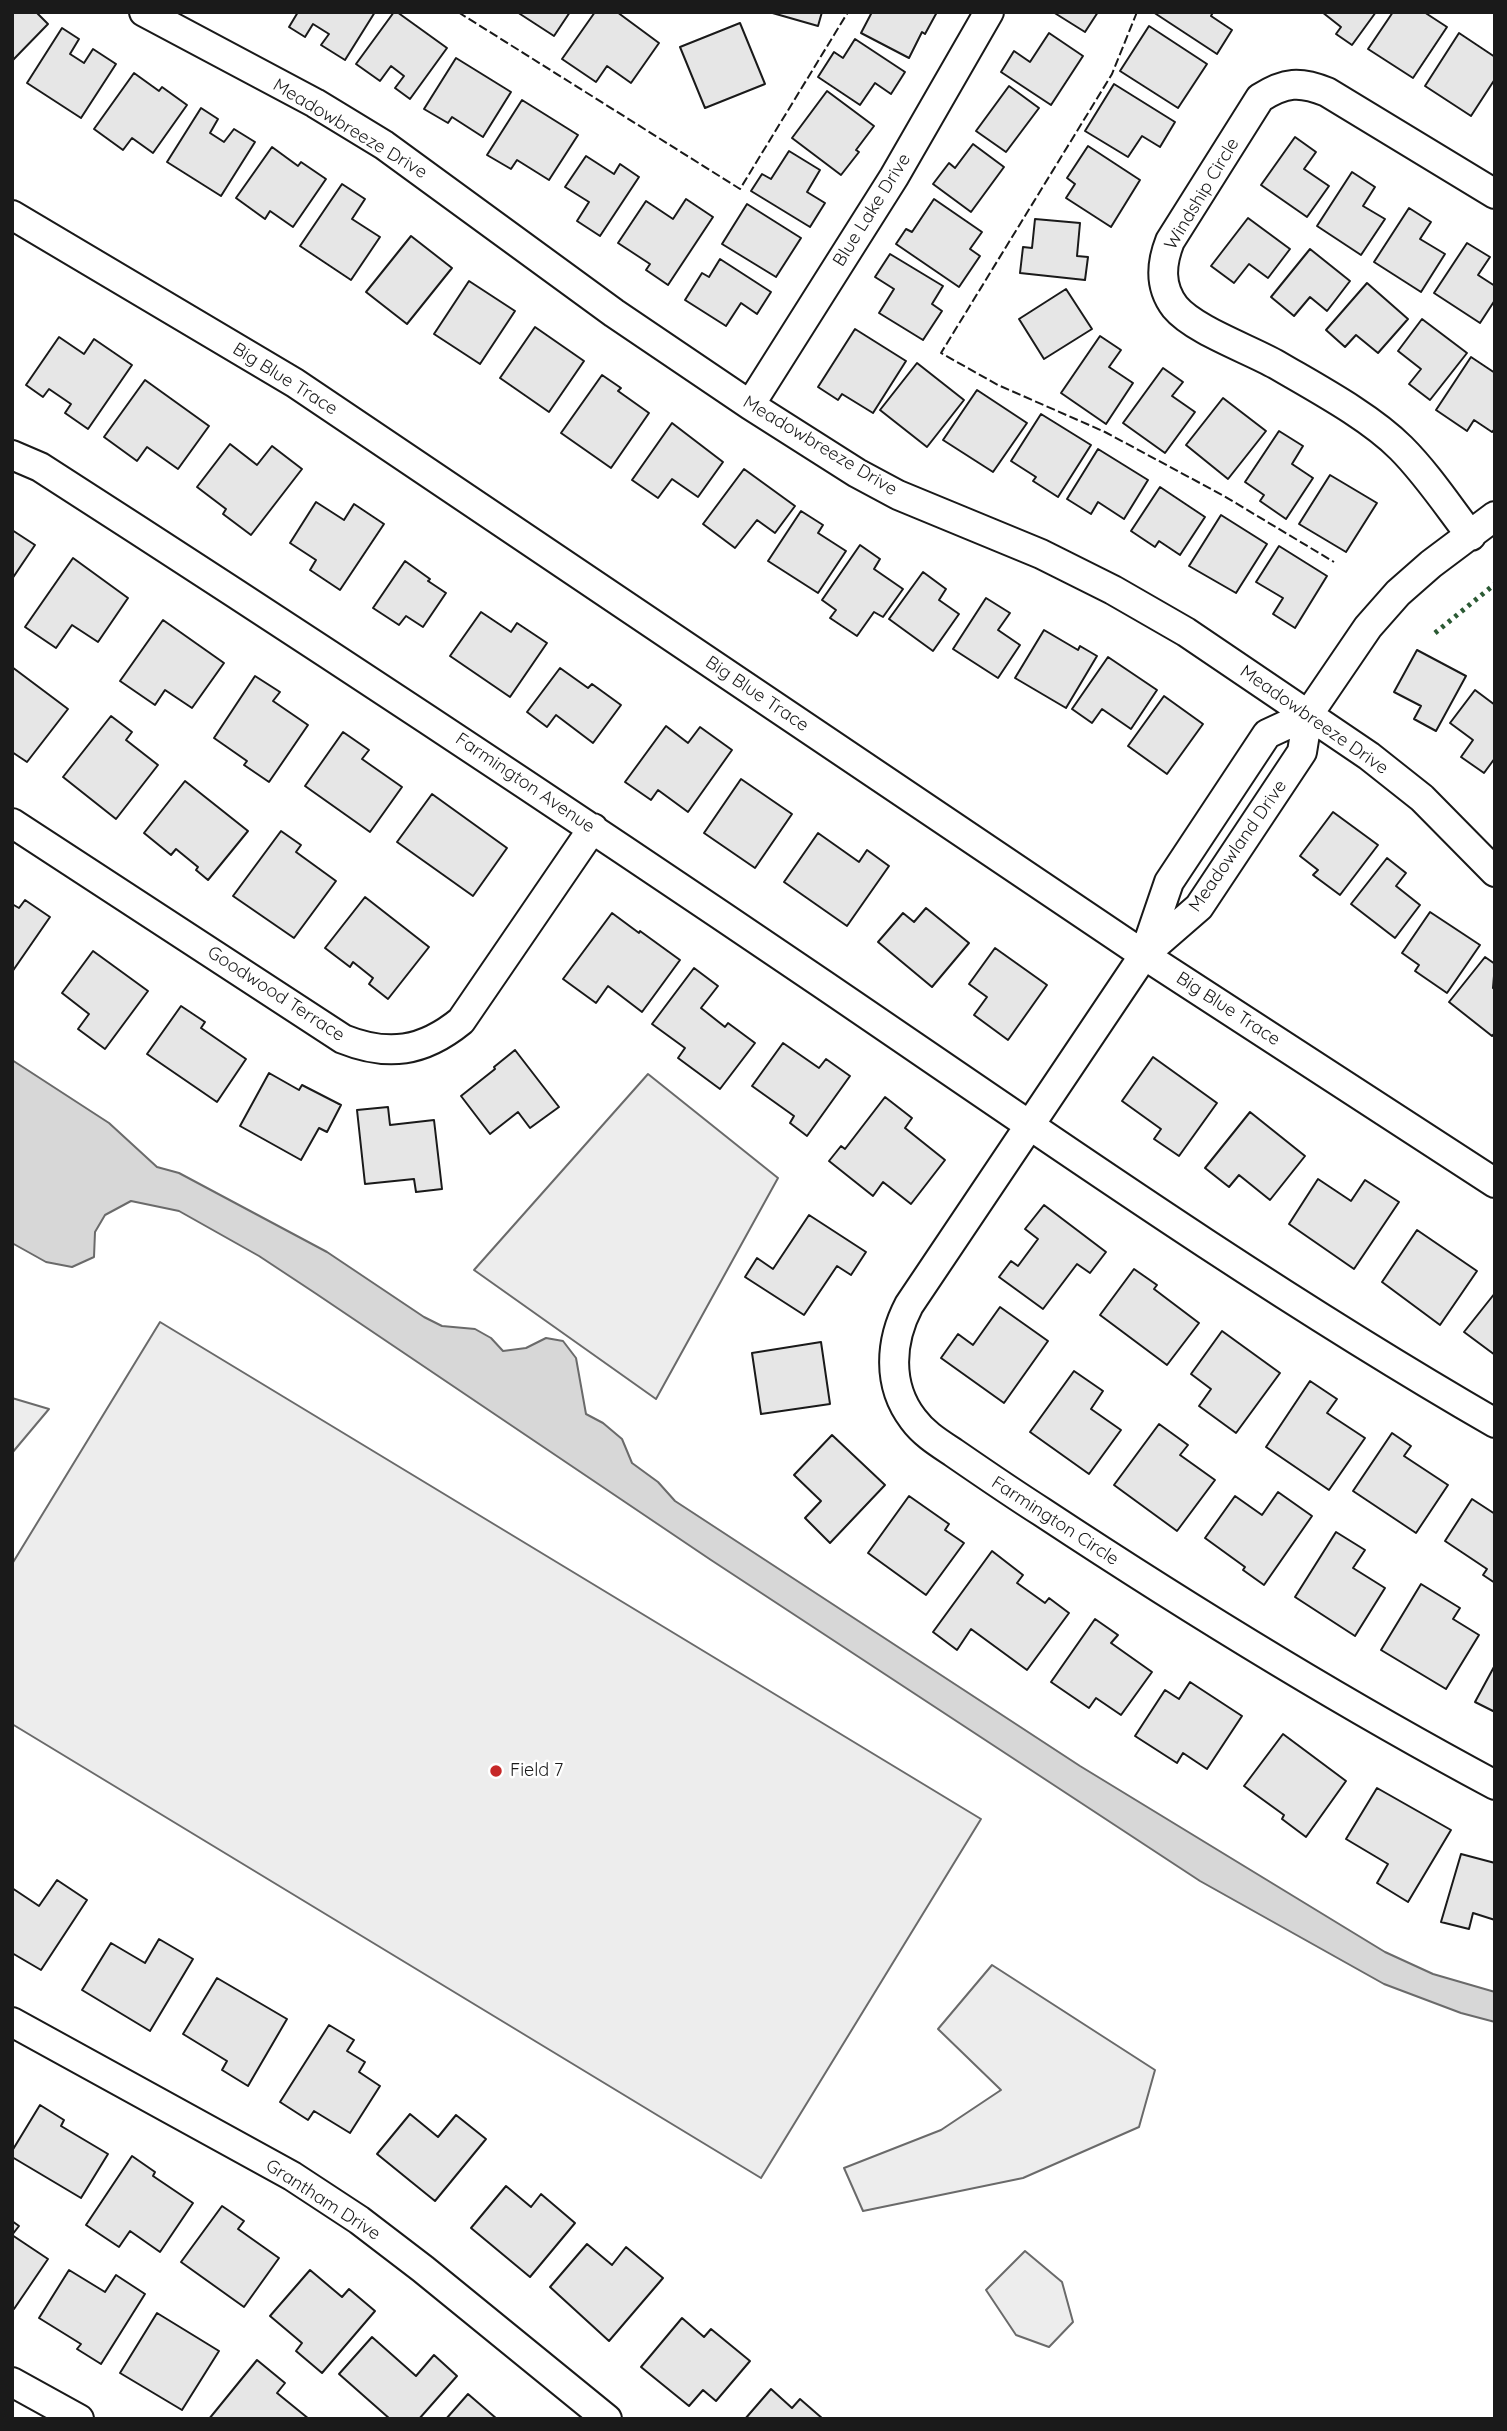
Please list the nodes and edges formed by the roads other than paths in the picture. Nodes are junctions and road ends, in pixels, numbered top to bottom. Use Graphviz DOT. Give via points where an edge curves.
graph roads {
  1 [pos="144,12"];
  2 [pos="989,12"];
  3 [pos="1495,194"];
  4 [pos="12,215"];
  5 [pos="750,405"];
  6 [pos="12,455"];
  7 [pos="1495,516"];
  8 [pos="1471,536"];
  9 [pos="1308,715"];
  10 [pos="12,823"];
  11 [pos="593,828"];
  12 [pos="1495,872"];
  13 [pos="1144,955"];
  14 [pos="1031,1125"];
  15 [pos="1495,1183"];
  16 [pos="1495,1423"];
  17 [pos="1495,1785"];
  18 [pos="16,2033"];
  19 [pos="12,2382"];
  20 [pos="79,2419"];
  21 [pos="607,2419"];
  1 -- 5 [label="street, Meadowbreeze Drive" via="384,145 614,313"];
  2 -- 5 [label="street, Blue Lake Drive" via="894,177"];
  3 -- 8 [label="street, Windship Circle" via="1327,92 1293,84 1260,98 1163,258 1162,276 1176,308 1370,423 1425,475"];
  4 -- 13 [label="street, Big Blue Trace" via="295,383"];
  5 -- 9 [label="street, Meadowbreeze Drive" via="898,495 1041,554 1113,590 1186,632"];
  6 -- 11 [label="street, Farmington Avenue" via="40,467 111,512"];
  7 -- 8 [label="street, Meadowland Drive"];
  8 -- 9 [label="street, Meadowland Drive" via="1398,593 1368,627"];
  9 -- 12 [label="street, Meadowbreeze Drive" via="1422,798"];
  9 -- 13 [label="street, Meadowland Drive" via="1303,752 1199,907"];
  9 -- 13 [label="street, Meadowland Drive" via="1267,734 1169,882"];
  10 -- 11 [label="street, Goodwood Terrace" via="343,1039 377,1050 431,1041 460,1021"];
  11 -- 14 [label="street, Farmington Avenue"];
  13 -- 14 [label="street, Farmington Circle"];
  13 -- 15 [label="street, Big Blue Trace"];
  14 -- 16 [label="street" via="1272,1287"];
  14 -- 17 [label="street, Farmington Circle" via="901,1321 894,1368 900,1394 913,1418 978,1470 1130,1570 1282,1664"];
  18 -- 21 [label="street, Grantham Drive" via="292,2176 423,2269"];
  19 -- 20 [label="street"];
}
